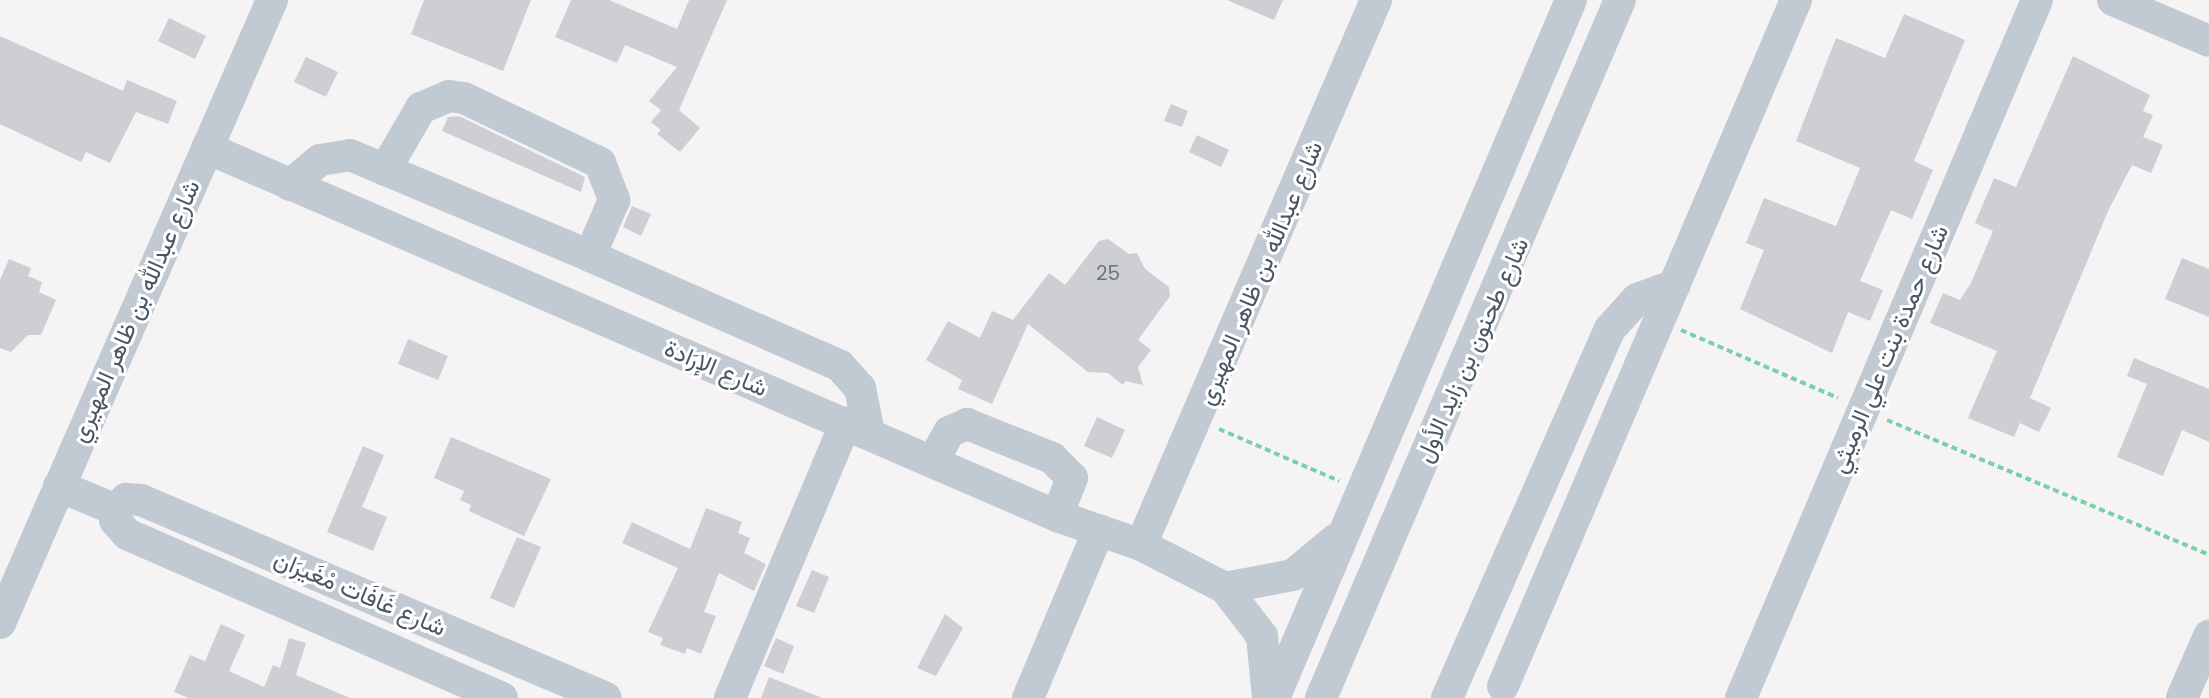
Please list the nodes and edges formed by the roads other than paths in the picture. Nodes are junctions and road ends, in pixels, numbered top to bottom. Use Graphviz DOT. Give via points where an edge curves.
graph roads {
  1 [pos="272,0"];
  2 [pos="1376,0"];
  3 [pos="1571,0"];
  4 [pos="1620,0"];
  5 [pos="1796,0"];
  6 [pos="2037,0"];
  7 [pos="2113,0"];
  8 [pos="2146,6"];
  9 [pos="2209,41"];
  10 [pos="207,148"];
  11 [pos="385,170"];
  12 [pos="290,185"];
  13 [pos="590,256"];
  14 [pos="1675,285"];
  15 [pos="857,428"];
  16 [pos="933,461"];
  17 [pos="59,486"];
  18 [pos="116,510"];
  19 [pos="1057,516"];
  20 [pos="1345,528"];
  21 [pos="1099,530"];
  22 [pos="1141,545"];
  23 [pos="1225,588"];
  24 [pos="0,623"];
  25 [pos="2209,636"];
  26 [pos="1503,686"];
  27 [pos="502,698"];
  28 [pos="606,698"];
  29 [pos="730,698"];
  30 [pos="1028,698"];
  31 [pos="1271,698"];
  32 [pos="1321,698"];
  33 [pos="1447,698"];
  34 [pos="1741,698"];
  35 [pos="2182,698"];
  1 -- 10 [label="street, شارع عبدالله بن ظاهر المهيري"];
  2 -- 22 [label="street, شارع عبدالله بن ظاهر المهيري"];
  3 -- 20 [label="street, شارع طحنون بن زايد الأول"];
  4 -- 32 [label="street, شارع طحنون بن زايد الأول"];
  5 -- 14 [label="street"];
  6 -- 34 [label="street, شارع حمدة بنت علي الرميثي"];
  7 -- 8 [label="street"];
  8 -- 9 [label="street"];
  10 -- 12 [label="street, شارع الإرَادة"];
  10 -- 17 [label="street, شارع عبدالله بن ظاهر المهيري"];
  11 -- 12 [label="street" via="350,155 330,155"];
  11 -- 13 [label="street"];
  11 -- 13 [label="street" via="421,108 449,96 464,98 600,163 614,200"];
  12 -- 15 [label="street, شارع الإرَادة"];
  13 -- 15 [label="street" via="840,366 860,388"];
  14 -- 26 [label="street"];
  14 -- 33 [label="street" via="1637,299 1610,329"];
  15 -- 16 [label="street, شارع الإرَادة"];
  15 -- 29 [label="street"];
  16 -- 19 [label="street, شارع الإرَادة"];
  16 -- 19 [label="street" via="949,432 967,424 1052,458 1072,478"];
  17 -- 18 [label="street"];
  17 -- 24 [label="street, شارع عبدالله بن ظاهر المهيري"];
  18 -- 27 [label="street, شارع غَافَات مْغَيرَان" via="115,520 127,534"];
  18 -- 28 [label="street, شارع غَافَات مْغَيرَان" via="126,499 141,500"];
  19 -- 21 [label="street, شارع الإرَادة"];
  20 -- 23 [label="street" via="1293,575"];
  20 -- 31 [label="street, شارع طحنون بن زايد الأول"];
  21 -- 22 [label="street, شارع الإرَادة"];
  21 -- 30 [label="street"];
  22 -- 23 [label="street, شارع الإرَادة"];
  23 -- 31 [label="street, شارع الإرَادة" via="1262,636"];
  25 -- 35 [label="street"];
}
